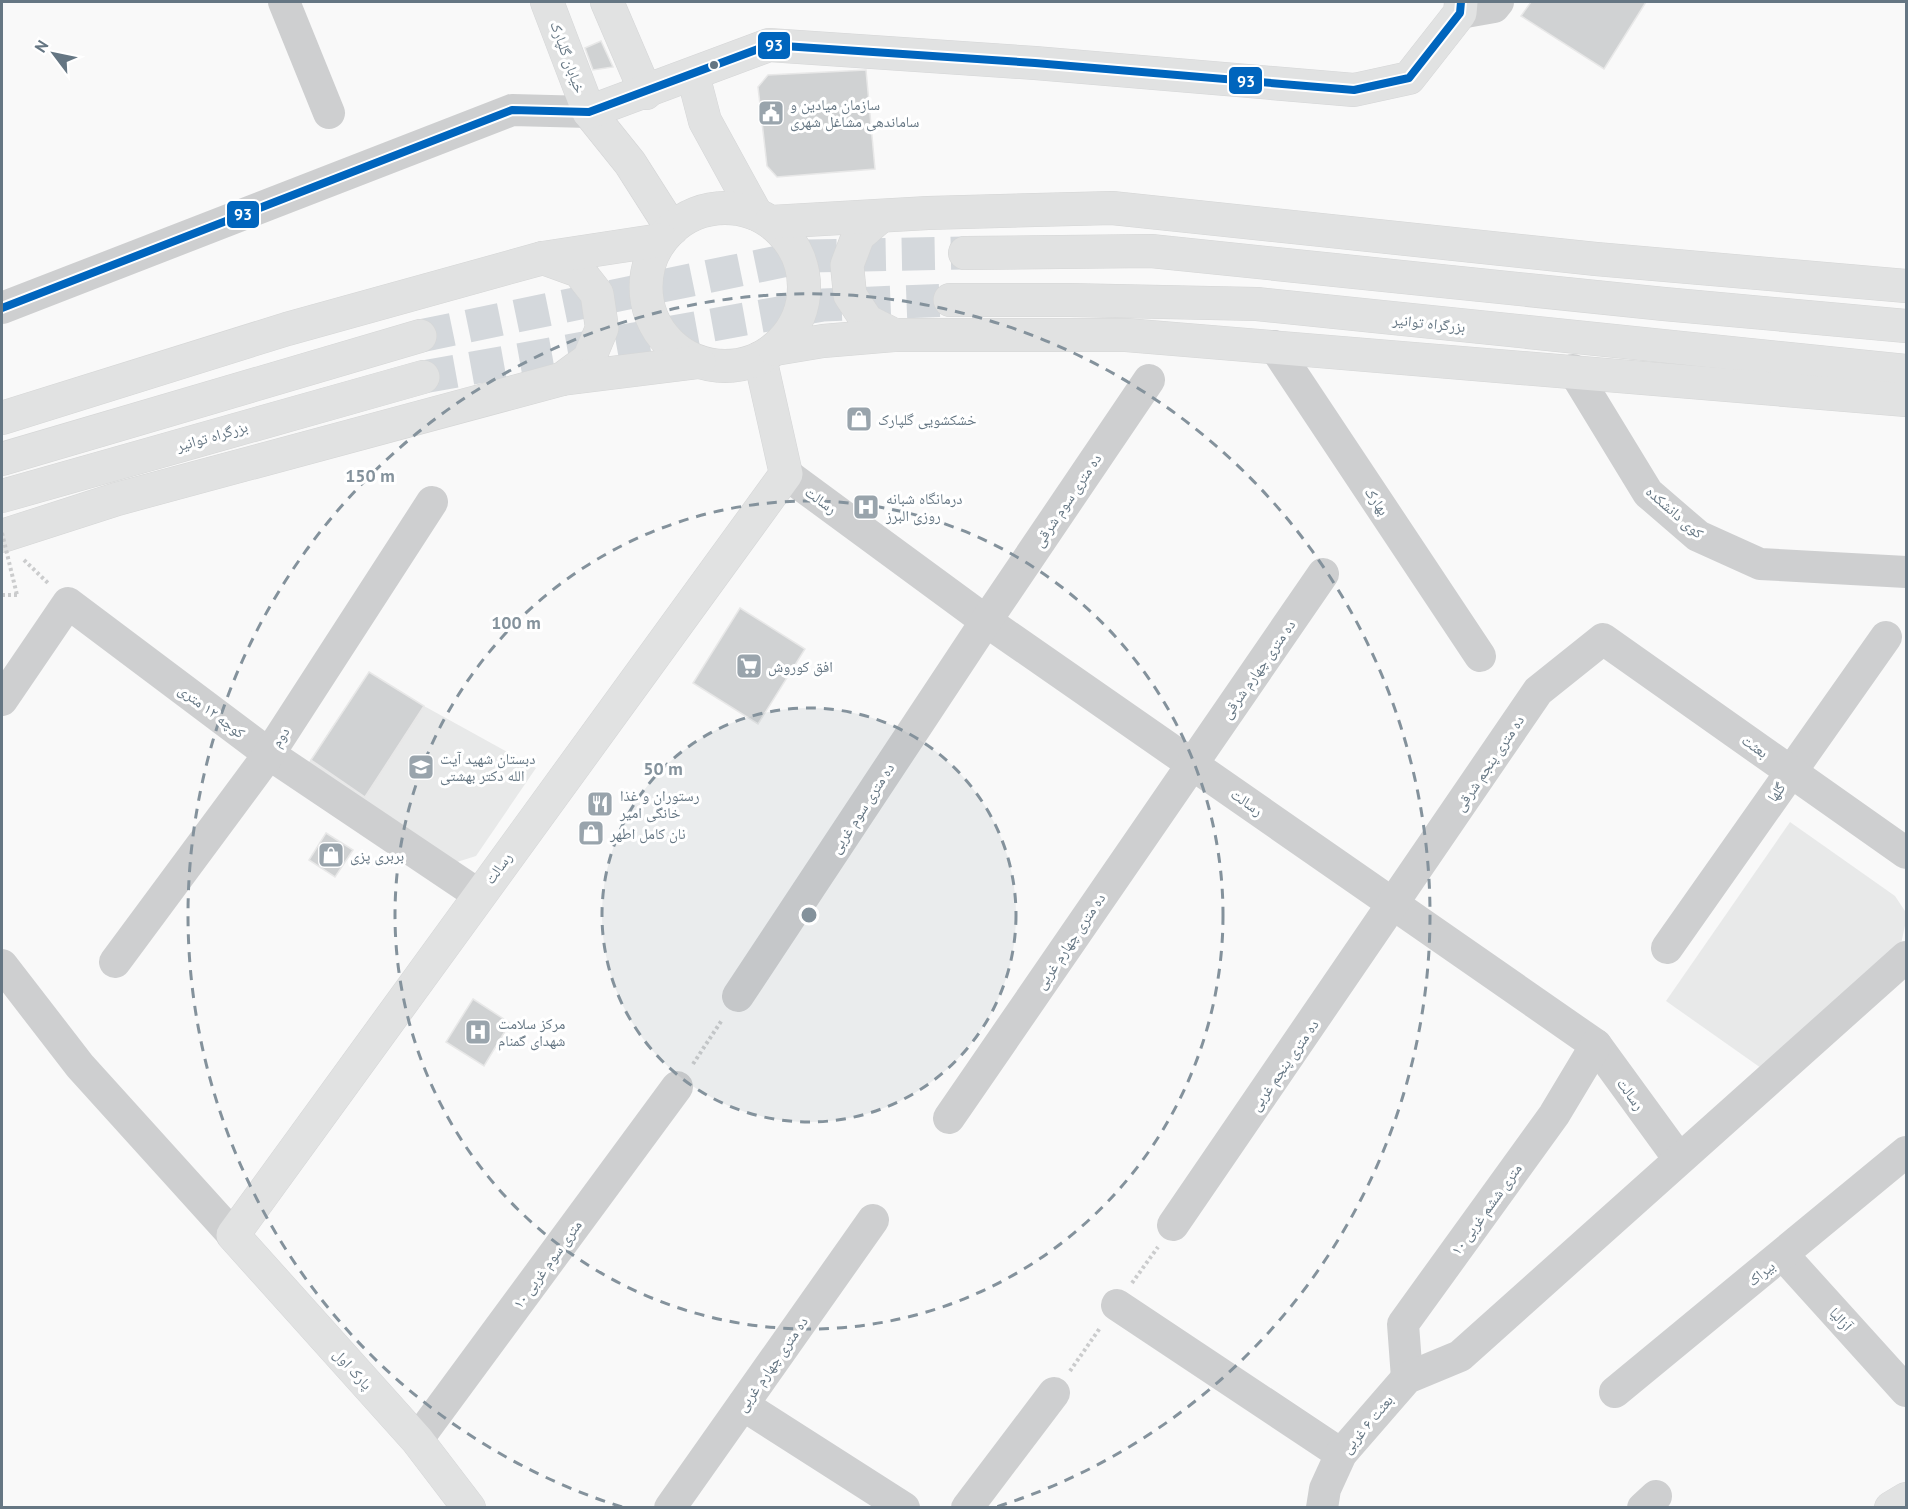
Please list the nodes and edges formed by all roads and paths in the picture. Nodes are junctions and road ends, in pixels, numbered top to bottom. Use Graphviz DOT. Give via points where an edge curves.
graph roads {
  1 [pos="284,2"];
  2 [pos="547,2"];
  3 [pos="608,2"];
  4 [pos="1498,2"];
  5 [pos="1460,7"];
  6 [pos="693,75"];
  7 [pos="646,93"];
  8 [pos="589,112"];
  9 [pos="329,113"];
  10 [pos="881,216"];
  11 [pos="764,218"];
  12 [pos="666,235"];
  13 [pos="965,253"];
  14 [pos="543,258"];
  15 [pos="1906,286"];
  16 [pos="950,300"];
  17 [pos="2,308"];
  18 [pos="1906,327"];
  19 [pos="894,335"];
  20 [pos="420,336"];
  21 [pos="1274,346"];
  22 [pos="768,353"];
  23 [pos="699,362"];
  24 [pos="1574,370"];
  25 [pos="1906,371"];
  26 [pos="423,378"];
  27 [pos="562,380"];
  28 [pos="1149,380"];
  29 [pos="1906,400"];
  30 [pos="2,418"];
  31 [pos="2,459"];
  32 [pos="786,474"];
  33 [pos="2,496"];
  34 [pos="432,502"];
  35 [pos="7,541"];
  36 [pos="1906,572"];
  37 [pos="1323,574"];
  38 [pos="2,595"];
  39 [pos="68,603"];
  40 [pos="986,621"];
  41 [pos="1886,637"];
  42 [pos="1603,639"];
  43 [pos="1480,656"];
  44 [pos="2,700"];
  45 [pos="269,754"];
  46 [pos="1192,764"];
  47 [pos="1790,771"];
  48 [pos="1906,853"];
  49 [pos="479,895"];
  50 [pos="1394,904"];
  51 [pos="1667,948"];
  52 [pos="1906,957"];
  53 [pos="115,962"];
  54 [pos="2,965"];
  55 [pos="738,996"];
  56 [pos="1596,1045"];
  57 [pos="678,1087"];
  58 [pos="949,1118"];
  59 [pos="1906,1152"];
  60 [pos="1679,1159"];
  61 [pos="873,1220"];
  62 [pos="1173,1225"];
  63 [pos="232,1235"];
  64 [pos="1783,1255"];
  65 [pos="1117,1305"];
  66 [pos="1407,1378"];
  67 [pos="1904,1383"];
  68 [pos="1615,1392"];
  69 [pos="1054,1394"];
  70 [pos="743,1405"];
  71 [pos="417,1440"];
  72 [pos="1341,1454"];
  73 [pos="1906,1499"];
  74 [pos="469,1508"];
  75 [pos="670,1508"];
  76 [pos="904,1508"];
  77 [pos="967,1508"];
  78 [pos="1322,1508"];
  79 [pos="1891,1508"];
  1 -- 9 [label="street"];
  2 -- 8 [label="main road, خیابان گلپارک"];
  3 -- 7 [label="main road"];
  4 -- 5 [label="street" via="1494,7"];
  5 -- 6 [label="main road" via="1409,78 1354,90 769,45"];
  6 -- 7 [label="main road"];
  6 -- 11 [label="main road" via="705,121"];
  7 -- 8 [label="main road"];
  8 -- 12 [label="main road, خیابان گلپارک" via="630,162"];
  8 -- 17 [label="street" via="512,110"];
  10 -- 11 [label="main road"];
  10 -- 15 [label="main road" via="1112,208 1596,259"];
  10 -- 19 [label="main road" via="858,236 847,265 850,295 867,321"];
  11 -- 12 [label="main road" via="738,209 703,211"];
  11 -- 22 [label="main road" via="793,246 805,284 802,309 792,331"];
  12 -- 14 [label="main road"];
  12 -- 23 [label="main road" via="649,271 646,287 650,311 666,339"];
  13 -- 18 [label="main road" via="1151,250"];
  14 -- 27 [label="main road" via="579,271 597,294 602,328 589,359"];
  14 -- 30 [label="main road" via="287,329"];
  16 -- 25 [label="main road, بزرگراه توانیر" via="1257,304"];
  19 -- 21 [label="main road" via="1126,335"];
  19 -- 22 [label="main road" via="824,341"];
  20 -- 31 [label="main road"];
  21 -- 24 [label="main road"];
  21 -- 43 [label="street, بهارک"];
  22 -- 23 [label="main road" via="730,366"];
  22 -- 32 [label="main road"];
  23 -- 27 [label="main road"];
  24 -- 29 [label="main road"];
  24 -- 36 [label="street, کوی دانشکده" via="1648,493 1698,536 1760,564"];
  26 -- 33 [label="main road, بزرگراه توانیر"];
  27 -- 35 [label="main road" via="117,499"];
  28 -- 40 [label="street, ده متری سوم شرقی"];
  32 -- 40 [label="street, رسالت"];
  32 -- 49 [label="main road, رسالت"];
  34 -- 45 [label="street, دوم"];
  35 -- 38 [label="path, bridge" via="17,595"];
  35 -- 39 [label="path"];
  37 -- 46 [label="street, ده متری چهارم شرقی"];
  39 -- 44 [label="street"];
  39 -- 45 [label="street, کوچه ۱۲ متری"];
  40 -- 46 [label="street, رسالت"];
  40 -- 55 [label="street, ده متری سوم غربی"];
  41 -- 47 [label="street, گلها"];
  42 -- 47 [label="street, بعثت"];
  42 -- 50 [label="street, ده متری پنجم شرقی" via="1539,691"];
  45 -- 49 [label="street, کوچه ۱۲ متری"];
  45 -- 53 [label="street, دوم"];
  46 -- 50 [label="street, رسالت"];
  46 -- 58 [label="street, ده متری چهارم غربی"];
  47 -- 48 [label="street, بعثت"];
  47 -- 51 [label="street, گلها"];
  49 -- 63 [label="main road, رسالت"];
  50 -- 56 [label="street, رسالت"];
  50 -- 62 [label="street, ده متری پنجم غربی"];
  52 -- 60 [label="street"];
  54 -- 63 [label="street" via="80,1066"];
  55 -- 57 [label="path"];
  56 -- 60 [label="street, رسالت"];
  56 -- 66 [label="street, ۱۰ متری ششم غربی" via="1554,1115 1403,1324"];
  57 -- 71 [label="street, ۱۰ متری سوم غربی"];
  59 -- 64 [label="street, بیراک"];
  60 -- 66 [label="street" via="1460,1356"];
  61 -- 70 [label="street, ده متری چهارم غربی"];
  62 -- 65 [label="path"];
  63 -- 71 [label="main road, پارک اول"];
  64 -- 67 [label="street, آزالیا"];
  64 -- 68 [label="street, بیراک"];
  65 -- 69 [label="path"];
  65 -- 72 [label="street"];
  66 -- 72 [label="street, بعثت ۶ غربی"];
  69 -- 77 [label="street"];
  70 -- 75 [label="street, ده متری چهارم غربی"];
  70 -- 76 [label="street"];
  71 -- 74 [label="main road, پارک اول"];
  72 -- 78 [label="street, بعثت ۶ غربی" via="1325,1489"];
  73 -- 79 [label="main road"];
}
